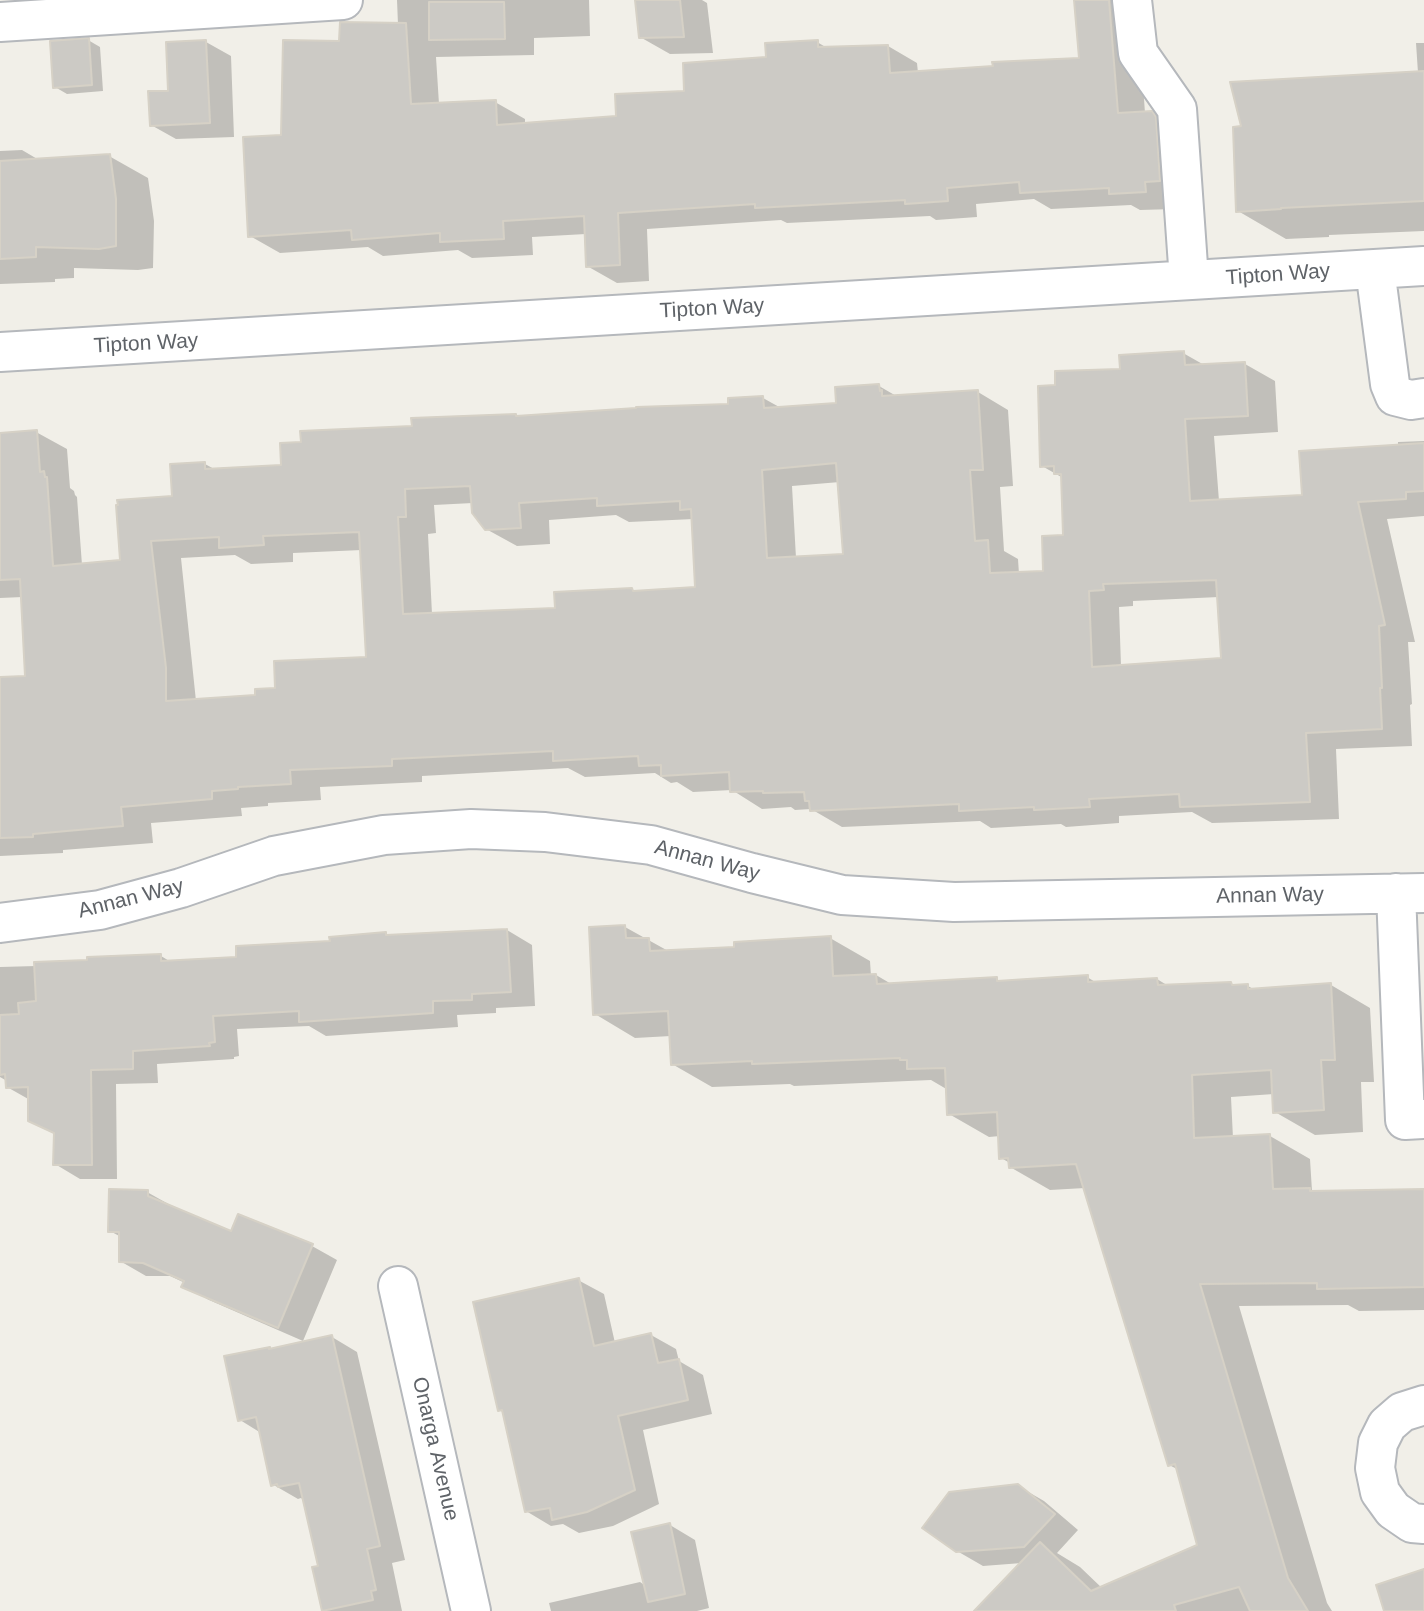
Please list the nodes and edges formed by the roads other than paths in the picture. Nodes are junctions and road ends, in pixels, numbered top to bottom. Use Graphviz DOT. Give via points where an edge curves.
graph roads {
  1 [pos="343,0"];
  2 [pos="1132,0"];
  3 [pos="0,22"];
  4 [pos="1424,266"];
  5 [pos="1375,268"];
  6 [pos="1189,280"];
  7 [pos="0,352"];
  8 [pos="1424,398"];
  9 [pos="1410,893"];
  10 [pos="0,923"];
  11 [pos="1424,1119"];
  12 [pos="398,1286"];
  13 [pos="1424,1405"];
  14 [pos="1424,1524"];
  15 [pos="471,1611"];
  1 -- 3 [label="street"];
  2 -- 6 [label="street" via="1138,53 1177,109"];
  4 -- 5 [label="street, Tipton Way"];
  5 -- 6 [label="street, Tipton Way"];
  5 -- 8 [label="street" via="1390,384 1395,396"];
  6 -- 7 [label="street, Tipton Way"];
  9 -- 10 [label="street, Annan Way" via="954,902 842,895 651,845 545,832 471,829 384,835 274,856 100,910"];
  9 -- 11 [label="street" via="1405,1120"];
  12 -- 15 [label="street, Onarga Avenue"];
  13 -- 14 [label="street" via="1402,1412 1388,1424 1378,1443 1375,1468 1380,1492 1393,1510 1412,1523"];
}
